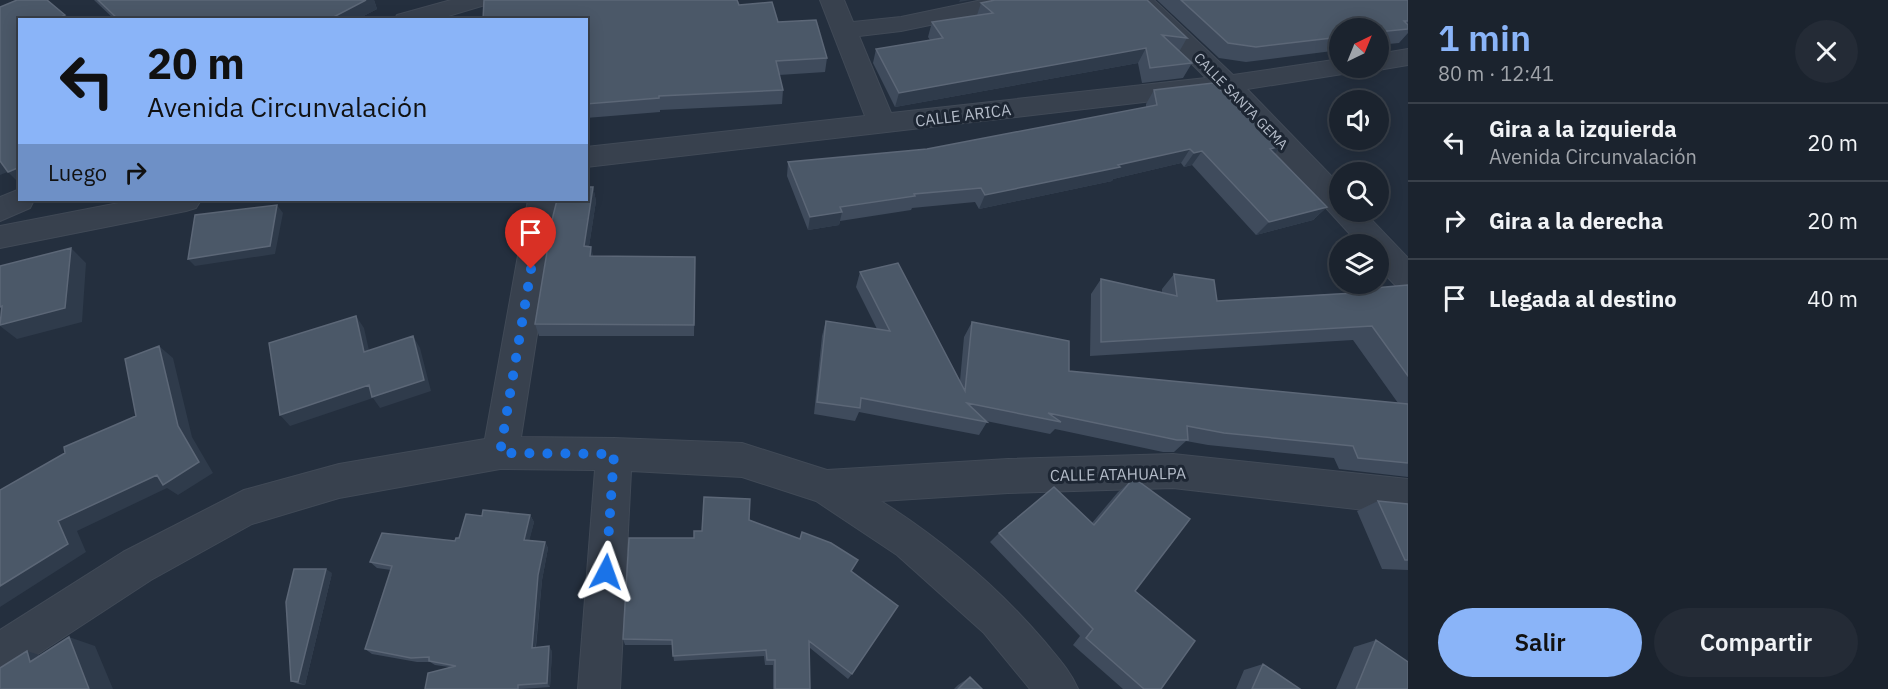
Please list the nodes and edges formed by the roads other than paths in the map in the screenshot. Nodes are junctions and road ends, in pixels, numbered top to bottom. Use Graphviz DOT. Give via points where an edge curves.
graph roads {
  1 [pos="477,0"];
  2 [pos="832,0"];
  3 [pos="1017,0"];
  4 [pos="1140,0"];
  5 [pos="413,18"];
  6 [pos="846,30"];
  7 [pos="1408,57"];
  8 [pos="1389,60"];
  9 [pos="1329,69"];
  10 [pos="1227,84"];
  11 [pos="882,124"];
  12 [pos="588,157"];
  13 [pos="1329,192"];
  14 [pos="18,201"];
  15 [pos="181,201"];
  16 [pos="543,201"];
  17 [pos="0,210"];
  18 [pos="1356,222"];
  19 [pos="1367,234"];
  20 [pos="0,237"];
  21 [pos="1389,257"];
  22 [pos="1408,278"];
  23 [pos="500,453"];
  24 [pos="614,454"];
  25 [pos="827,487"];
  26 [pos="1408,497"];
  27 [pos="0,654"];
  28 [pos="599,689"];
  29 [pos="1057,689"];
  1 -- 5 [label="street"];
  2 -- 6 [label="street"];
  3 -- 6 [label="street" via="901,24"];
  4 -- 10 [label="street, CALLE SANTA GEMA"];
  6 -- 11 [label="street"];
  7 -- 8 [label="street"];
  9 -- 10 [label="street, CALLE ARICA"];
  10 -- 11 [label="street, CALLE ARICA"];
  10 -- 13 [label="street, CALLE SANTA GEMA"];
  11 -- 12 [label="street, CALLE ARICA"];
  14 -- 17 [label="street"];
  15 -- 20 [label="street"];
  16 -- 23 [label="street"];
  18 -- 19 [label="street"];
  21 -- 22 [label="street"];
  23 -- 24 [label="street"];
  23 -- 27 [label="street" via="339,481 244,508 136,566"];
  24 -- 25 [label="street" via="742,460"];
  24 -- 28 [label="street"];
  25 -- 26 [label="street, CALLE ATAHUALPA" via="1173,471"];
  25 -- 29 [label="street" via="911,542 998,619"];
}
